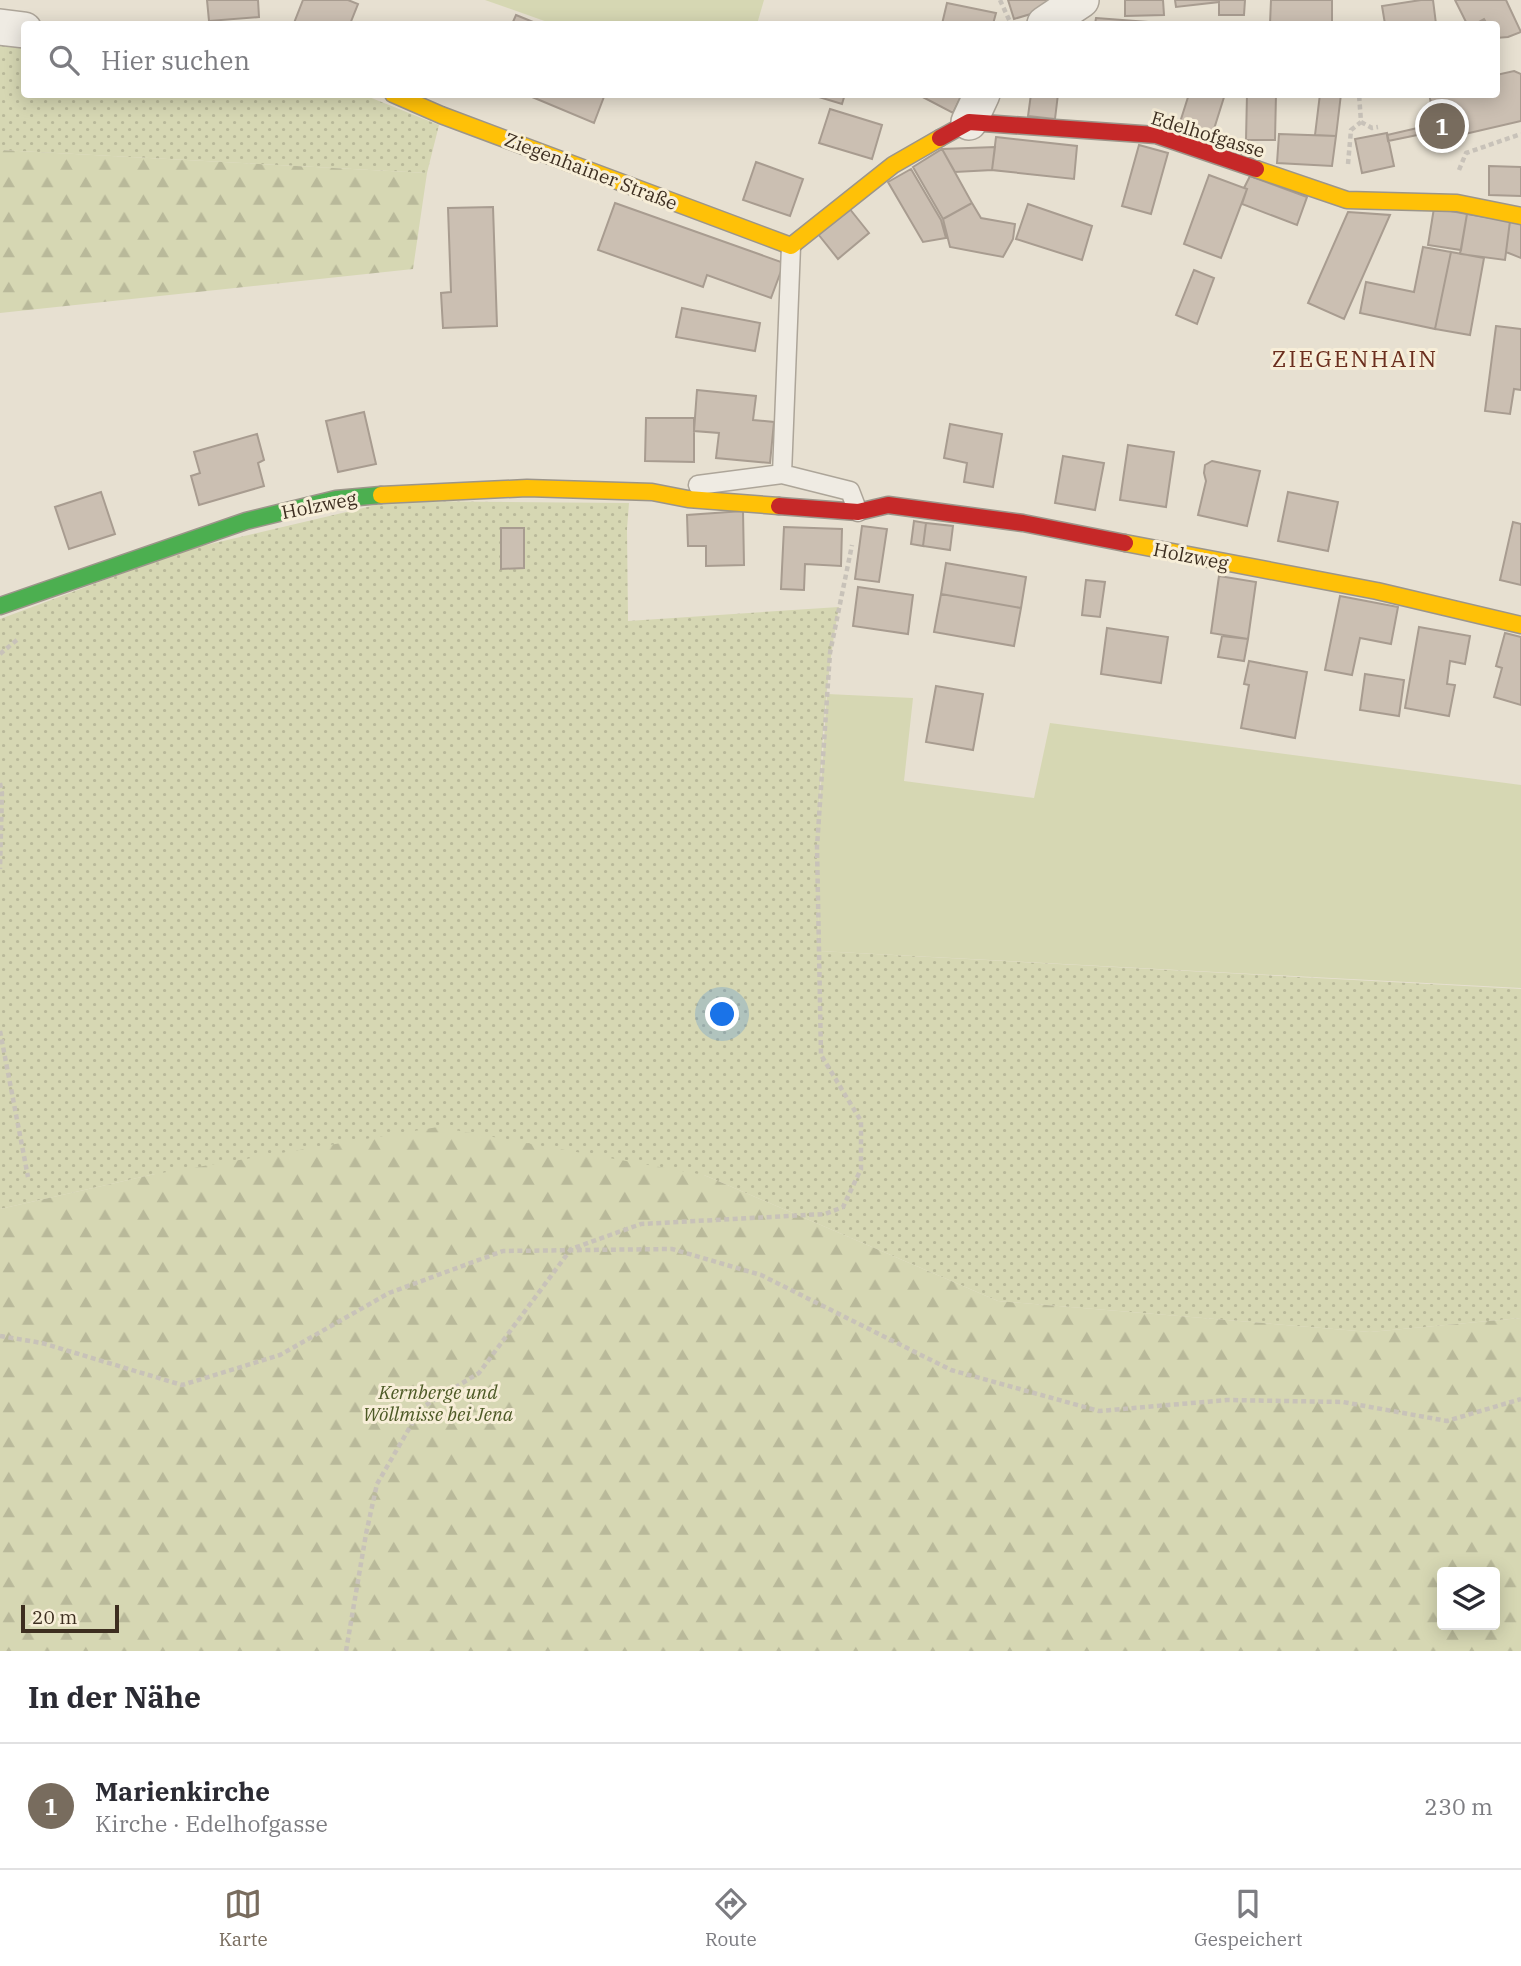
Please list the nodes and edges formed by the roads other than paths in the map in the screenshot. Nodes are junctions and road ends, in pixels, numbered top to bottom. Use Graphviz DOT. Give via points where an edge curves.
graph roads {
  1 [pos="1081,0"];
  2 [pos="1050,21"];
  3 [pos="0,27"];
  4 [pos="21,30"];
  5 [pos="402,98"];
  6 [pos="976,108"];
  7 [pos="1521,216"];
  8 [pos="790,246"];
  9 [pos="782,474"];
  10 [pos="652,492"];
  11 [pos="858,512"];
  12 [pos="0,606"];
  13 [pos="1521,625"];
  1 -- 2 [label="street"];
  3 -- 4 [label="street"];
  5 -- 8 [label="street, Ziegenhainer Straße"];
  6 -- 7 [label="street, Edelhofgasse" via="1156,135 1347,200 1457,203"];
  6 -- 8 [label="street, Edelhofgasse" via="892,165"];
  8 -- 9 [label="lane"];
  9 -- 10 [label="lane, Holzweg"];
  9 -- 11 [label="lane, Holzweg" via="850,491"];
  10 -- 11 [label="street, Holzweg"];
  10 -- 12 [label="street, Holzweg" via="527,488 336,499 246,521"];
  11 -- 13 [label="street, Holzweg" via="888,505 1023,523 1377,591"];
}
